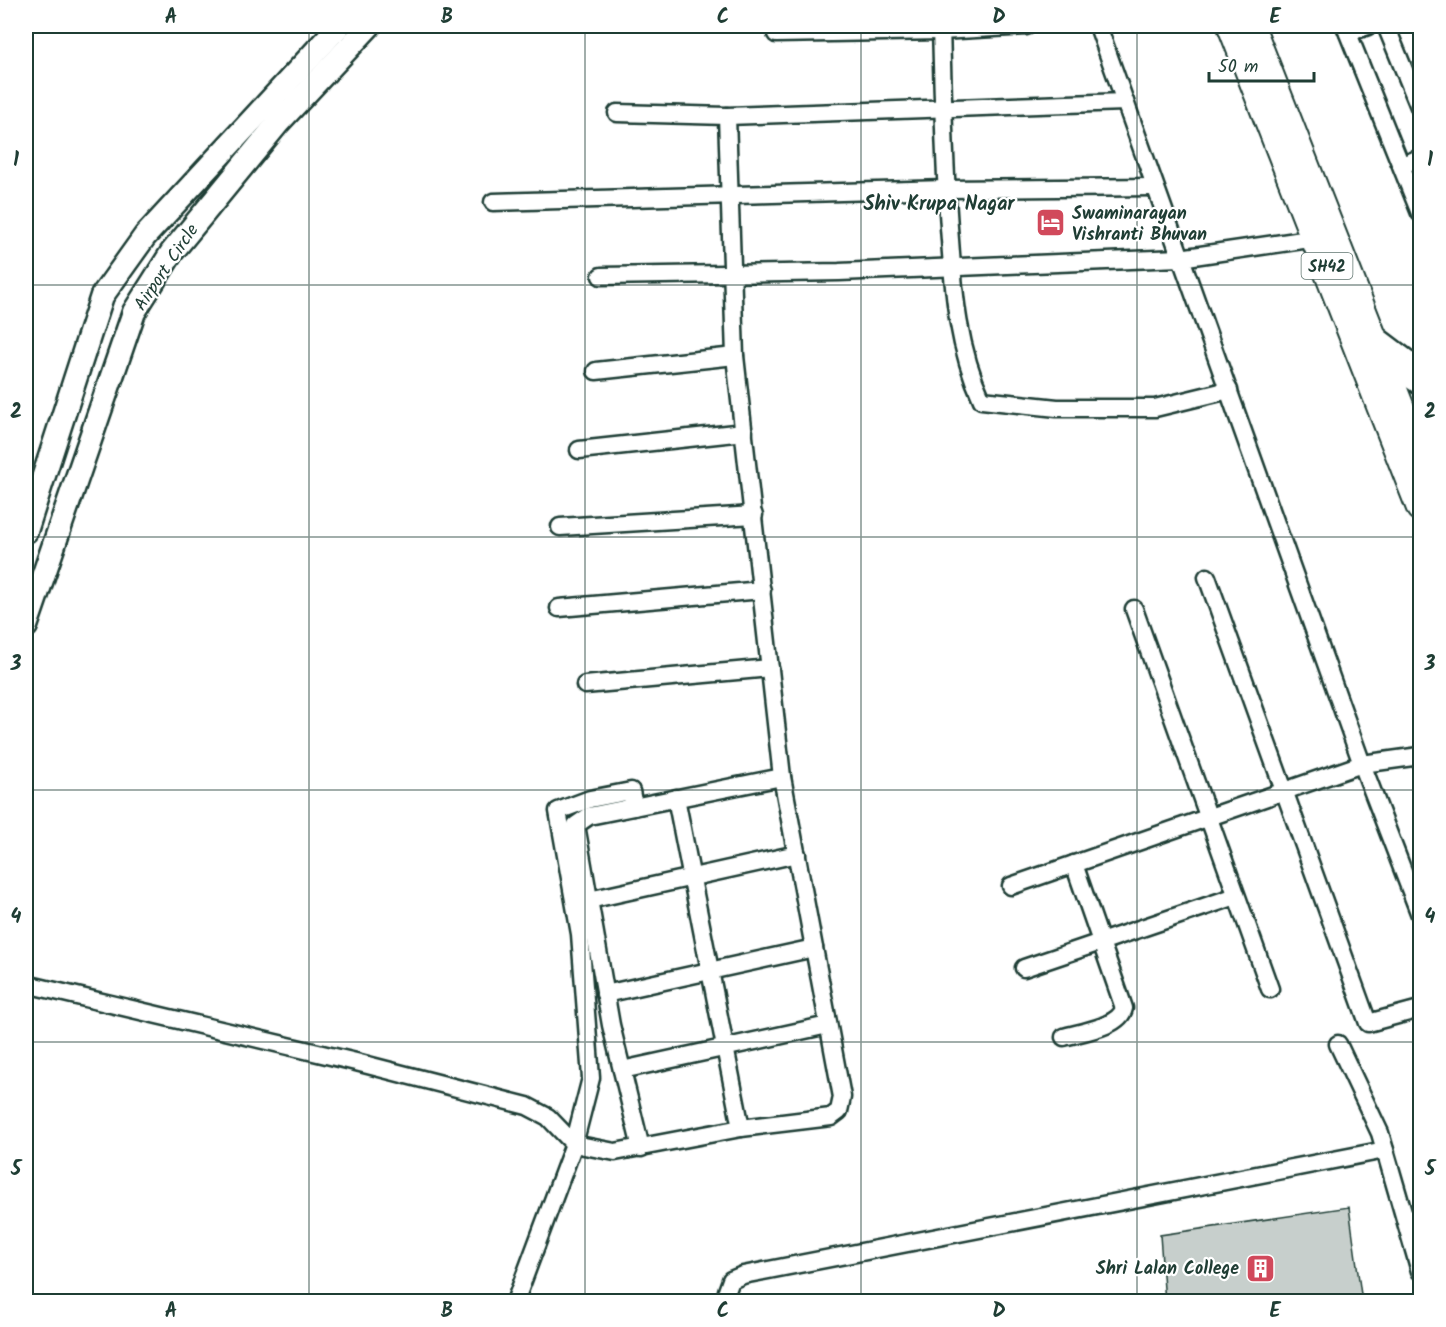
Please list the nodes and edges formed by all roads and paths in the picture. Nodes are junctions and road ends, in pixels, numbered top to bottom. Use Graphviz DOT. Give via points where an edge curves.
graph roads {
  1 [pos="339,26"];
  2 [pos="369,26"];
  3 [pos="1027,26"];
  4 [pos="1098,26"];
  5 [pos="1232,26"];
  6 [pos="1251,26"];
  7 [pos="1368,26"];
  8 [pos="1386,26"];
  9 [pos="941,28"];
  10 [pos="1347,29"];
  11 [pos="776,34"];
  12 [pos="1125,102"];
  13 [pos="944,107"];
  14 [pos="1420,110"];
  15 [pos="617,113"];
  16 [pos="727,116"];
  17 [pos="1420,158"];
  18 [pos="1402,165"];
  19 [pos="1154,187"];
  20 [pos="946,189"];
  21 [pos="729,195"];
  22 [pos="493,202"];
  23 [pos="1420,212"];
  24 [pos="1316,238"];
  25 [pos="1180,258"];
  26 [pos="952,267"];
  27 [pos="732,272"];
  28 [pos="601,276"];
  29 [pos="1372,344"];
  30 [pos="735,356"];
  31 [pos="1420,368"];
  32 [pos="596,371"];
  33 [pos="1420,383"];
  34 [pos="1229,390"];
  35 [pos="744,432"];
  36 [pos="579,450"];
  37 [pos="1420,456"];
  38 [pos="1420,508"];
  39 [pos="754,515"];
  40 [pos="560,527"];
  41 [pos="26,531"];
  42 [pos="1207,578"];
  43 [pos="762,590"];
  44 [pos="559,608"];
  45 [pos="1134,609"];
  46 [pos="26,626"];
  47 [pos="770,668"];
  48 [pos="585,685"];
  49 [pos="1420,756"];
  50 [pos="1362,764"];
  51 [pos="782,777"];
  52 [pos="1285,791"];
  53 [pos="676,798"];
  54 [pos="634,807"];
  55 [pos="1208,818"];
  56 [pos="797,854"];
  57 [pos="1074,864"];
  58 [pos="691,877"];
  59 [pos="1011,886"];
  60 [pos="1236,896"];
  61 [pos="589,900"];
  62 [pos="1420,915"];
  63 [pos="1100,943"];
  64 [pos="814,948"];
  65 [pos="1024,968"];
  66 [pos="710,972"];
  67 [pos="26,984"];
  68 [pos="1270,989"];
  69 [pos="605,994"];
  70 [pos="1420,1009"];
  71 [pos="828,1025"];
  72 [pos="1064,1037"];
  73 [pos="1338,1044"];
  74 [pos="725,1048"];
  75 [pos="622,1070"];
  76 [pos="741,1128"];
  77 [pos="574,1144"];
  78 [pos="641,1148"];
  79 [pos="1385,1150"];
  80 [pos="1416,1237"];
  81 [pos="1420,1271"];
  82 [pos="515,1302"];
  83 [pos="727,1302"];
  1 -- 41 [label="main road, Airport Circle" via="145,236 102,296"];
  2 -- 46 [label="main road, Airport Circle" via="278,123 172,252 134,312"];
  3 -- 9 [label="street"];
  4 -- 12 [label="street"];
  5 -- 24 [label="main road, SH42"];
  6 -- 29 [label="main road, SH42"];
  7 -- 10 [label="street"];
  8 -- 14 [label="street"];
  9 -- 11 [label="street"];
  9 -- 13 [label="street"];
  10 -- 18 [label="street"];
  12 -- 13 [label="street"];
  12 -- 19 [label="street"];
  13 -- 16 [label="street"];
  13 -- 20 [label="street"];
  15 -- 16 [label="street"];
  16 -- 21 [label="street"];
  17 -- 18 [label="street"];
  18 -- 23 [label="street"];
  19 -- 20 [label="street"];
  19 -- 25 [label="street"];
  20 -- 21 [label="street"];
  20 -- 26 [label="street"];
  21 -- 22 [label="street"];
  21 -- 27 [label="street"];
  24 -- 25 [label="street"];
  24 -- 29 [label="main road, SH42"];
  25 -- 26 [label="street"];
  25 -- 34 [label="street"];
  26 -- 27 [label="street"];
  26 -- 34 [label="street" via="954,309 969,372 982,400 1058,408 1155,408"];
  27 -- 28 [label="street"];
  27 -- 30 [label="street"];
  29 -- 31 [label="street"];
  29 -- 33 [label="main road"];
  29 -- 37 [label="main road, SH42"];
  29 -- 38 [label="main road, SH42"];
  30 -- 32 [label="street"];
  30 -- 35 [label="street"];
  34 -- 50 [label="street"];
  35 -- 36 [label="street"];
  35 -- 39 [label="street"];
  39 -- 40 [label="street"];
  39 -- 43 [label="street"];
  42 -- 52 [label="street"];
  43 -- 44 [label="street"];
  43 -- 47 [label="street"];
  45 -- 55 [label="street"];
  47 -- 48 [label="street"];
  47 -- 51 [label="street"];
  49 -- 50 [label="street"];
  50 -- 52 [label="street"];
  50 -- 62 [label="street"];
  51 -- 53 [label="street"];
  51 -- 56 [label="street"];
  52 -- 55 [label="street"];
  52 -- 70 [label="street" via="1368,1023"];
  53 -- 54 [label="street"];
  53 -- 58 [label="street"];
  54 -- 61 [label="street" via="590,816 576,825"];
  54 -- 77 [label="street" via="631,790 558,811 580,934 591,1078"];
  55 -- 57 [label="street"];
  55 -- 60 [label="street"];
  56 -- 58 [label="street"];
  56 -- 64 [label="street"];
  57 -- 59 [label="street"];
  57 -- 63 [label="street"];
  58 -- 61 [label="street"];
  58 -- 66 [label="street"];
  60 -- 63 [label="street"];
  60 -- 68 [label="street"];
  61 -- 69 [label="street"];
  63 -- 65 [label="street"];
  63 -- 72 [label="street" via="1123,1014 1116,1020"];
  64 -- 66 [label="street"];
  64 -- 71 [label="street"];
  66 -- 69 [label="street"];
  66 -- 74 [label="street"];
  67 -- 77 [label="street" via="527,1106 548,1117"];
  69 -- 75 [label="street"];
  71 -- 74 [label="street"];
  71 -- 76 [label="street" via="842,1097 839,1111 831,1117"];
  73 -- 79 [label="street"];
  74 -- 75 [label="street"];
  74 -- 76 [label="street"];
  75 -- 78 [label="street"];
  76 -- 78 [label="street"];
  77 -- 78 [label="street" via="615,1152"];
  77 -- 82 [label="street"];
  79 -- 80 [label="street"];
  79 -- 83 [label="street" via="743,1275 731,1280"];
  80 -- 81 [label="street"];
}
